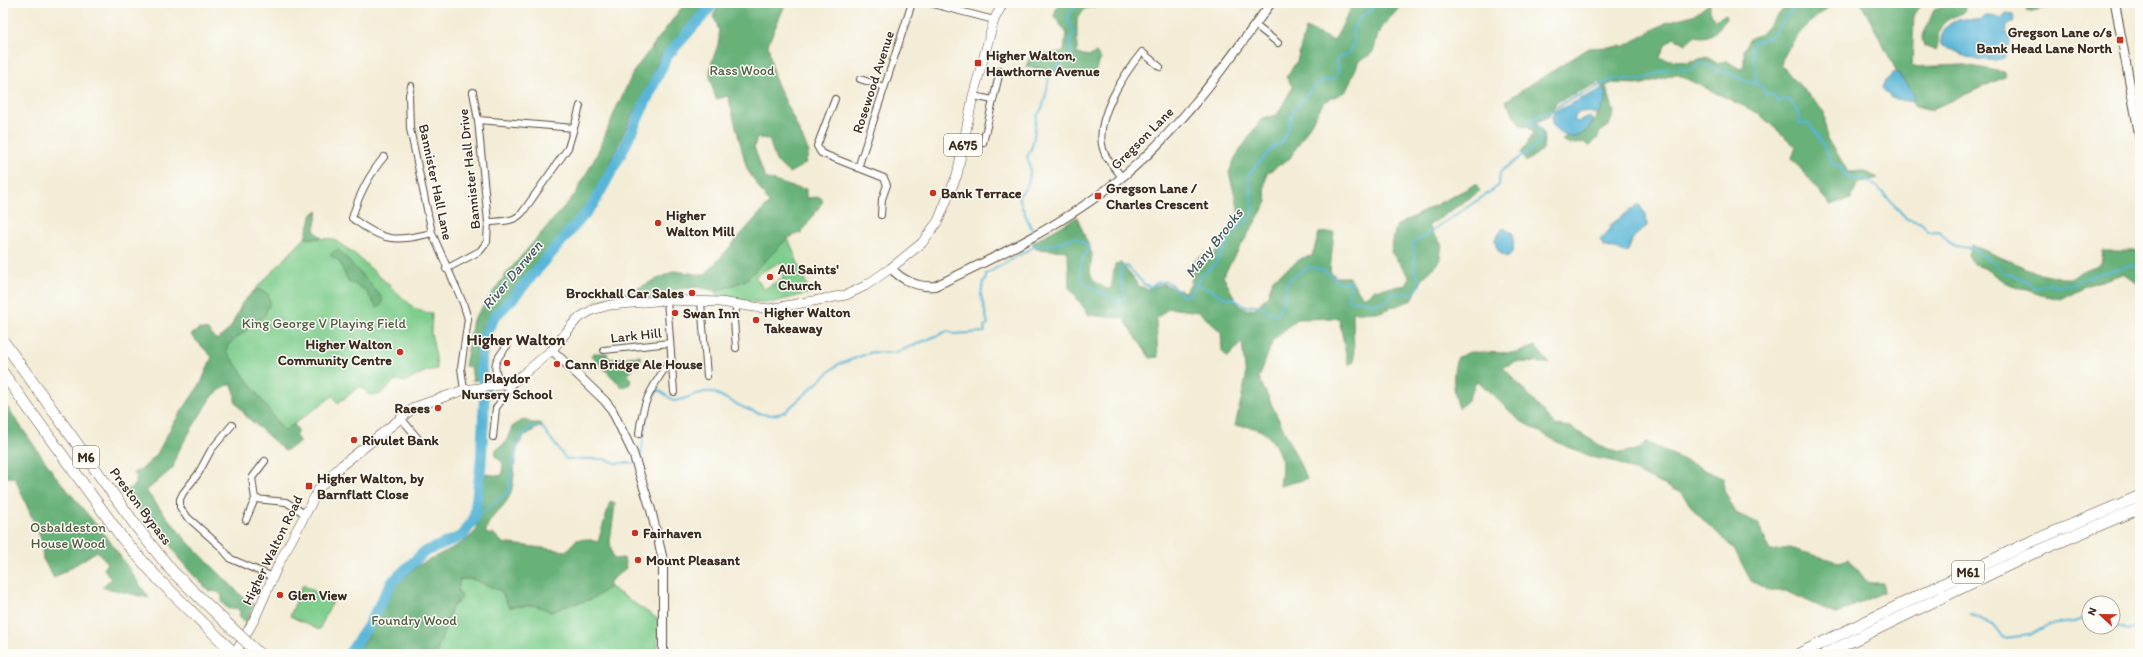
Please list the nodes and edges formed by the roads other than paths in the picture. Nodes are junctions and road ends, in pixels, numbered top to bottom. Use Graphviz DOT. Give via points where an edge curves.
graph roads {
  1 [pos="912,3"];
  2 [pos="929,3"];
  3 [pos="1003,3"];
  4 [pos="1271,3"];
  5 [pos="2115,3"];
  6 [pos="994,20"];
  7 [pos="1255,24"];
  8 [pos="1278,43"];
  9 [pos="1160,67"];
  10 [pos="1000,71"];
  11 [pos="860,79"];
  12 [pos="411,86"];
  13 [pos="884,87"];
  14 [pos="473,92"];
  15 [pos="973,96"];
  16 [pos="835,99"];
  17 [pos="993,100"];
  18 [pos="580,106"];
  19 [pos="478,120"];
  20 [pos="574,128"];
  21 [pos="2140,139"];
  22 [pos="983,142"];
  23 [pos="384,157"];
  24 [pos="858,168"];
  25 [pos="1122,177"];
  26 [pos="881,216"];
  27 [pos="488,222"];
  28 [pos="432,234"];
  29 [pos="892,268"];
  30 [pos="446,269"];
  31 [pos="667,300"];
  32 [pos="701,302"];
  33 [pos="737,305"];
  34 [pos="3,341"];
  35 [pos="670,343"];
  36 [pos="507,346"];
  37 [pos="736,348"];
  38 [pos="552,350"];
  39 [pos="604,350"];
  40 [pos="671,359"];
  41 [pos="3,373"];
  42 [pos="706,376"];
  43 [pos="515,381"];
  44 [pos="500,385"];
  45 [pos="464,390"];
  46 [pos="674,392"];
  47 [pos="401,418"];
  48 [pos="232,425"];
  49 [pos="638,434"];
  50 [pos="493,437"];
  51 [pos="420,441"];
  52 [pos="265,461"];
  53 [pos="2140,496"];
  54 [pos="255,499"];
  55 [pos="2140,508"];
  56 [pos="305,514"];
  57 [pos="246,520"];
  58 [pos="273,577"];
  59 [pos="235,654"];
  60 [pos="259,654"];
  61 [pos="663,654"];
  62 [pos="1799,654"];
  63 [pos="1825,654"];
  1 -- 13 [label="street, Rosewood Avenue"];
  2 -- 6 [label="street"];
  3 -- 6 [label="main road, A675"];
  4 -- 7 [label="street, Gregson Lane"];
  5 -- 21 [label="street"];
  6 -- 15 [label="main road, A675"];
  7 -- 8 [label="street"];
  7 -- 25 [label="street, Gregson Lane" via="1165,136"];
  9 -- 25 [label="street" via="1142,52 1115,91 1103,124 1100,139 1103,151"];
  10 -- 17 [label="street"];
  11 -- 13 [label="street"];
  12 -- 28 [label="street, Bannister Hall Lane" via="410,129"];
  13 -- 24 [label="street, Rosewood Avenue"];
  14 -- 19 [label="street, Bannister Hall Drive"];
  15 -- 17 [label="street"];
  15 -- 29 [label="main road, A675" via="957,175 938,221 922,244"];
  16 -- 24 [label="street" via="817,146 818,150"];
  17 -- 22 [label="street"];
  18 -- 20 [label="street"];
  19 -- 20 [label="street"];
  19 -- 27 [label="street, Bannister Hall Drive"];
  20 -- 27 [label="street" via="568,148 522,213 516,219"];
  23 -- 28 [label="street" via="370,174 360,193 352,218 384,238 402,240"];
  24 -- 26 [label="street" via="886,181"];
  25 -- 29 [label="street, Gregson Lane" via="1048,227 935,286 924,286 909,281"];
  27 -- 30 [label="street, Bannister Hall Drive" via="487,242 480,251"];
  28 -- 30 [label="street, Bannister Hall Lane"];
  29 -- 33 [label="main road, A675" via="846,295 769,309"];
  30 -- 45 [label="street, Bannister Hall Lane" via="468,319 461,368"];
  31 -- 32 [label="main road, A675"];
  31 -- 35 [label="street"];
  31 -- 38 [label="main road, A675" via="610,305 592,310 578,319"];
  32 -- 33 [label="main road, A675"];
  32 -- 42 [label="street"];
  33 -- 37 [label="street" via="734,320"];
  34 -- 60 [label="highway, Preston Bypass / M6, bridge" via="139,530 172,571"];
  35 -- 39 [label="street, Lark Hill"];
  35 -- 40 [label="street"];
  36 -- 44 [label="street" via="495,364 494,373"];
  38 -- 43 [label="main road, A675"];
  38 -- 61 [label="street" via="612,410 635,460 663,560"];
  40 -- 46 [label="street"];
  40 -- 49 [label="street" via="649,390"];
  41 -- 59 [label="highway, M6" via="123,538 160,581"];
  43 -- 44 [label="main road, A675"];
  43 -- 50 [label="street" via="496,408"];
  44 -- 45 [label="main road, A675"];
  45 -- 47 [label="main road, Higher Walton Road / A675" via="415,407"];
  47 -- 51 [label="street"];
  47 -- 56 [label="main road, Higher Walton Road / A675" via="331,475 320,487"];
  48 -- 58 [label="street" via="211,450 180,499 180,507 185,515 221,546 231,559"];
  52 -- 54 [label="street" via="252,478"];
  53 -- 62 [label="highway, M61" via="2028,543"];
  54 -- 56 [label="street" via="286,502"];
  54 -- 57 [label="street"];
  55 -- 63 [label="highway, M61" via="2029,555"];
  56 -- 58 [label="main road, Higher Walton Road / A675"];
  58 -- 59 [label="main road, Higher Walton Road / A675"];
}
